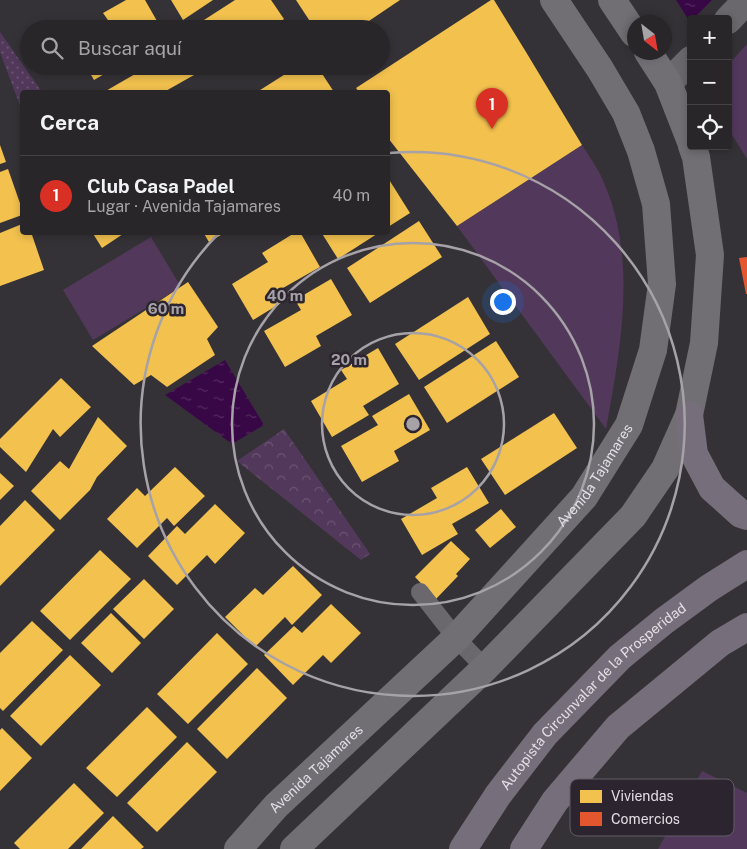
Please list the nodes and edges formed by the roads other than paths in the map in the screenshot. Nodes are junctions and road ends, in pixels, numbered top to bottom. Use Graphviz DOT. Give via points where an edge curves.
graph roads {
  1 [pos="554,0"];
  2 [pos="612,0"];
  3 [pos="747,0"];
  4 [pos="732,16"];
  5 [pos="627,22"];
  6 [pos="653,60"];
  7 [pos="687,64"];
  8 [pos="668,83"];
  9 [pos="687,132"];
  10 [pos="693,150"];
  11 [pos="689,415"];
  12 [pos="747,516"];
  13 [pos="747,564"];
  14 [pos="420,592"];
  15 [pos="747,627"];
  16 [pos="456,638"];
  17 [pos="485,668"];
  18 [pos="574,779"];
  19 [pos="570,783"];
  20 [pos="238,849"];
  21 [pos="294,849"];
  22 [pos="463,849"];
  23 [pos="524,849"];
  1 -- 16 [label="street, Avenida Tajamares" via="626,113 656,204 662,284 653,350 628,425 584,496"];
  2 -- 5 [label="street"];
  3 -- 4 [label="street"];
  6 -- 8 [label="street"];
  7 -- 8 [label="street"];
  8 -- 9 [label="street"];
  10 -- 11 [label="street" via="710,255 704,343"];
  11 -- 12 [label="highway" via="694,454 712,488"];
  11 -- 17 [label="street" via="664,469 633,516"];
  13 -- 22 [label="highway, Autopista Circunvalar de la Prosperidad" via="664,621 620,658 545,734 498,795"];
  14 -- 16 [label="lane"];
  15 -- 18 [label="highway" via="720,643 618,727"];
  16 -- 17 [label="lane"];
  16 -- 20 [label="street, Avenida Tajamares" via="276,806"];
  17 -- 21 [label="street"];
  19 -- 23 [label="highway"];
}
